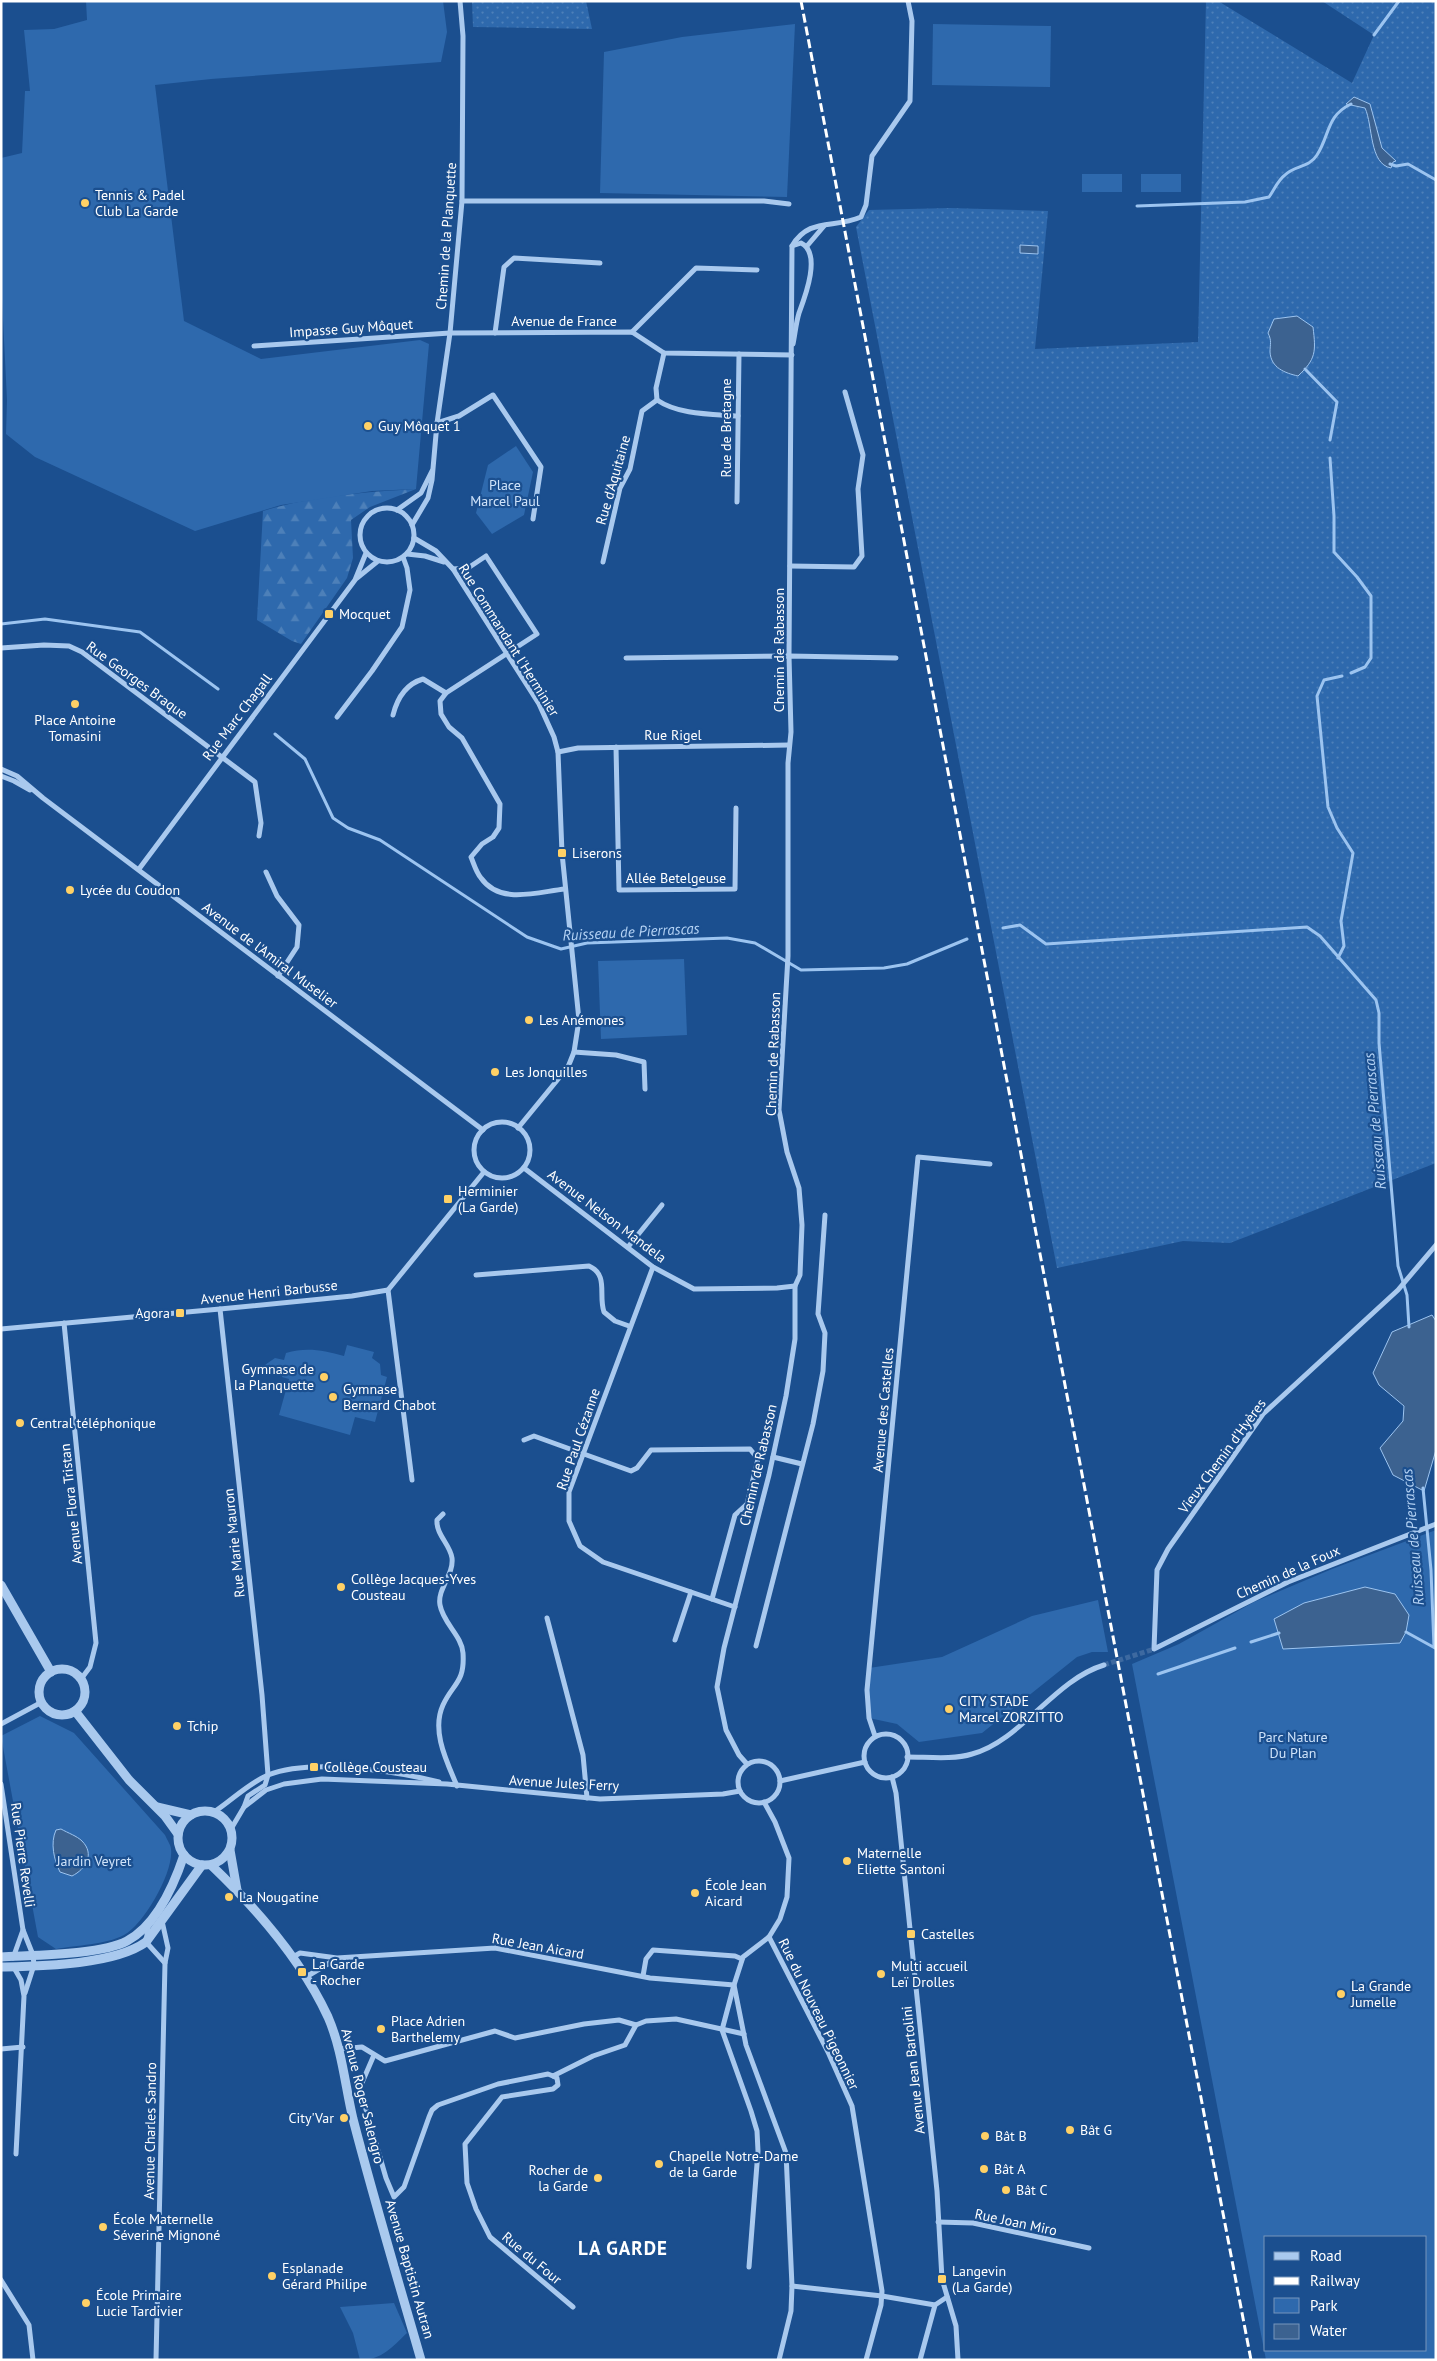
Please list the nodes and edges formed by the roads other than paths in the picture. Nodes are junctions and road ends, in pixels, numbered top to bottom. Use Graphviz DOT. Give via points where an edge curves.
graph roads {
  1 [pos="460,1"];
  2 [pos="908,1"];
  3 [pos="462,201"];
  4 [pos="790,204"];
  5 [pos="824,226"];
  6 [pos="792,246"];
  7 [pos="807,246"];
  8 [pos="600,263"];
  9 [pos="757,270"];
  10 [pos="450,332"];
  11 [pos="495,332"];
  12 [pos="632,332"];
  13 [pos="254,346"];
  14 [pos="664,353"];
  15 [pos="739,354"];
  16 [pos="792,355"];
  17 [pos="845,392"];
  18 [pos="657,400"];
  19 [pos="738,416"];
  20 [pos="437,423"];
  21 [pos="432,470"];
  22 [pos="738,502"];
  23 [pos="397,510"];
  24 [pos="533,519"];
  25 [pos="412,525"];
  26 [pos="414,538"];
  27 [pos="366,552"];
  28 [pos="405,556"];
  29 [pos="378,561"];
  30 [pos="447,562"];
  31 [pos="603,562"];
  32 [pos="790,566"];
  33 [pos="453,569"];
  34 [pos="355,580"];
  35 [pos="1,648"];
  36 [pos="506,655"];
  37 [pos="789,656"];
  38 [pos="626,658"];
  39 [pos="896,658"];
  40 [pos="446,693"];
  41 [pos="393,715"];
  42 [pos="337,717"];
  43 [pos="789,745"];
  44 [pos="616,747"];
  45 [pos="558,752"];
  46 [pos="222,756"];
  47 [pos="1,769"];
  48 [pos="1,776"];
  49 [pos="43,798"];
  50 [pos="736,808"];
  51 [pos="259,836"];
  52 [pos="139,869"];
  53 [pos="266,872"];
  54 [pos="565,889"];
  55 [pos="278,976"];
  56 [pos="574,1052"];
  57 [pos="645,1088"];
  58 [pos="518,1128"];
  59 [pos="484,1130"];
  60 [pos="990,1164"];
  61 [pos="524,1168"];
  62 [pos="484,1172"];
  63 [pos="662,1205"];
  64 [pos="825,1215"];
  65 [pos="1436,1245"];
  66 [pos="628,1247"];
  67 [pos="654,1267"];
  68 [pos="476,1275"];
  69 [pos="795,1286"];
  70 [pos="388,1290"];
  71 [pos="220,1309"];
  72 [pos="64,1323"];
  73 [pos="630,1326"];
  74 [pos="1,1329"];
  75 [pos="524,1440"];
  76 [pos="584,1453"];
  77 [pos="773,1456"];
  78 [pos="802,1464"];
  79 [pos="412,1480"];
  80 [pos="443,1514"];
  81 [pos="1435,1524"];
  82 [pos="1,1585"];
  83 [pos="691,1592"];
  84 [pos="712,1600"];
  85 [pos="735,1608"];
  86 [pos="547,1618"];
  87 [pos="674,1640"];
  88 [pos="756,1646"];
  89 [pos="1154,1650"];
  90 [pos="1102,1665"];
  91 [pos="51,1672"];
  92 [pos="80,1678"];
  93 [pos="42,1702"];
  94 [pos="75,1711"];
  95 [pos="1,1724"];
  96 [pos="875,1736"];
  97 [pos="907,1757"];
  98 [pos="865,1762"];
  99 [pos="747,1764"];
  100 [pos="268,1775"];
  101 [pos="892,1776"];
  102 [pos="780,1780"];
  103 [pos="1,1784"];
  104 [pos="447,1784"];
  105 [pos="457,1786"];
  106 [pos="740,1791"];
  107 [pos="586,1798"];
  108 [pos="764,1802"];
  109 [pos="157,1807"];
  110 [pos="244,1807"];
  111 [pos="214,1812"];
  112 [pos="191,1815"];
  113 [pos="231,1829"];
  114 [pos="178,1834"];
  115 [pos="230,1850"];
  116 [pos="184,1855"];
  117 [pos="206,1865"];
  118 [pos="238,1893"];
  119 [pos="152,1918"];
  120 [pos="162,1921"];
  121 [pos="23,1930"];
  122 [pos="769,1937"];
  123 [pos="146,1942"];
  124 [pos="33,1955"];
  125 [pos="13,1956"];
  126 [pos="1,1957"];
  127 [pos="293,1957"];
  128 [pos="337,1958"];
  129 [pos="742,1959"];
  130 [pos="165,1963"];
  131 [pos="34,1965"];
  132 [pos="1,1967"];
  133 [pos="13,1967"];
  134 [pos="643,1976"];
  135 [pos="306,1977"];
  136 [pos="734,1985"];
  137 [pos="24,1996"];
  138 [pos="636,2025"];
  139 [pos="722,2030"];
  140 [pos="744,2034"];
  141 [pos="23,2047"];
  142 [pos="1,2048"];
  143 [pos="339,2049"];
  144 [pos="374,2054"];
  145 [pos="554,2076"];
  146 [pos="16,2154"];
  147 [pos="372,2185"];
  148 [pos="938,2222"];
  149 [pos="1089,2248"];
  150 [pos="749,2267"];
  151 [pos="1,2280"];
  152 [pos="792,2286"];
  153 [pos="882,2296"];
  154 [pos="947,2297"];
  155 [pos="935,2305"];
  156 [pos="572,2307"];
  157 [pos="33,2360"];
  158 [pos="156,2360"];
  159 [pos="421,2360"];
  160 [pos="779,2360"];
  161 [pos="866,2360"];
  162 [pos="920,2360"];
  163 [pos="958,2360"];
  1 -- 3 [label="street, Chemin de la Planquette" via="463,36"];
  2 -- 5 [label="street" via="912,21 910,100 872,156 866,205 861,217"];
  3 -- 4 [label="street" via="764,201"];
  3 -- 10 [label="street, Chemin de la Planquette"];
  5 -- 6 [label="street" via="809,227 799,234"];
  5 -- 7 [label="street"];
  6 -- 7 [label="street" via="801,243"];
  6 -- 16 [label="street, Chemin de Rabasson"];
  7 -- 16 [label="street, Chemin de Rabasson" via="809,289 799,313"];
  8 -- 11 [label="street" via="514,258 504,267"];
  9 -- 12 [label="street" via="696,268"];
  10 -- 11 [label="street, Avenue de France"];
  10 -- 13 [label="street, Impasse Guy Môquet"];
  10 -- 20 [label="street, Chemin de la Planquette"];
  11 -- 12 [label="street, Avenue de France"];
  12 -- 14 [label="street, Avenue de France"];
  14 -- 15 [label="street"];
  14 -- 18 [label="street" via="656,388"];
  15 -- 16 [label="street"];
  15 -- 19 [label="street, Rue de Bretagne"];
  16 -- 32 [label="street, Chemin de Rabasson"];
  17 -- 32 [label="street" via="863,455 858,489 862,556 854,567"];
  18 -- 19 [label="street" via="667,406 694,412"];
  18 -- 31 [label="street, Rue d'Aquitaine" via="642,411 630,468 620,488"];
  19 -- 22 [label="street, Rue de Bretagne"];
  20 -- 21 [label="street, Chemin de la Planquette"];
  20 -- 24 [label="street" via="458,416 493,395 540,467"];
  21 -- 23 [label="street, Chemin de la Planquette" via="421,493"];
  21 -- 25 [label="street, Chemin de la Planquette" via="428,498"];
  23 -- 25 [label="street"];
  23 -- 27 [label="street" via="374,512 363,523 360,538"];
  25 -- 26 [label="street"];
  26 -- 28 [label="street"];
  26 -- 30 [label="street, Rue Commandant l'Herminier"];
  27 -- 29 [label="street"];
  27 -- 34 [label="street, Rue Marc Chagall"];
  28 -- 29 [label="street" via="391,562"];
  28 -- 30 [label="street, Rue Commandant l'Herminier" via="425,556"];
  28 -- 42 [label="street" via="410,590 402,627"];
  29 -- 34 [label="street, Rue Marc Chagall"];
  30 -- 33 [label="street, Rue Commandant l'Herminier"];
  32 -- 37 [label="street, Chemin de Rabasson"];
  33 -- 36 [label="street, Rue Commandant l'Herminier"];
  33 -- 36 [label="street" via="468,568 486,556 537,634"];
  34 -- 46 [label="street, Rue Marc Chagall"];
  35 -- 46 [label="street, Rue Georges Braque" via="69,646 82,652"];
  36 -- 40 [label="street"];
  36 -- 45 [label="street, Rue Commandant l'Herminier" via="539,704"];
  37 -- 38 [label="street"];
  37 -- 39 [label="street"];
  37 -- 43 [label="street, Chemin de Rabasson"];
  40 -- 41 [label="street" via="423,679 417,681 396,702"];
  40 -- 54 [label="street" via="440,701 441,714 449,727 462,738 500,804 499,828 470,857 480,878 495,892 511,896"];
  43 -- 44 [label="street, Rue Rigel"];
  43 -- 69 [label="street, Chemin de Rabasson" via="788,953 780,1110 786,1152 799,1188 800,1275"];
  44 -- 45 [label="street, Rue Rigel"];
  44 -- 50 [label="street, Allée Betelgeuse" via="619,890 735,889"];
  45 -- 54 [label="street, Rue Commandant l'Herminier"];
  46 -- 51 [label="street, Rue Georges Braque" via="255,782 261,823"];
  46 -- 52 [label="street, Rue Marc Chagall"];
  47 -- 49 [label="street, Avenue de l'Amiral Muselier" via="17,776"];
  48 -- 49 [label="street, Avenue de l'Amiral Muselier"];
  49 -- 52 [label="street, Avenue de l'Amiral Muselier"];
  52 -- 55 [label="street, Avenue de l'Amiral Muselier"];
  53 -- 55 [label="street" via="277,896 299,924 297,947"];
  54 -- 56 [label="street, Rue Commandant l'Herminier" via="579,1020"];
  55 -- 59 [label="street, Avenue de l'Amiral Muselier"];
  56 -- 57 [label="street" via="616,1055 644,1062"];
  56 -- 58 [label="street, Rue Commandant l'Herminier" via="558,1082"];
  58 -- 59 [label="street" via="497,1123"];
  58 -- 61 [label="street" via="525,1135 530,1152"];
  59 -- 62 [label="street" via="478,1136 474,1151"];
  60 -- 96 [label="street, Avenue des Castelles" via="918,1157 867,1690 869,1718"];
  61 -- 62 [label="street" via="505,1178"];
  61 -- 66 [label="street, Avenue Nelson Mandela"];
  62 -- 70 [label="street"];
  63 -- 66 [label="street"];
  64 -- 78 [label="street" via="818,1314 825,1333 823,1371"];
  65 -- 89 [label="street, Vieux Chemin d'Hyères" via="1398,1290 1263,1414 1168,1549 1157,1570"];
  66 -- 67 [label="street, Avenue Nelson Mandela"];
  67 -- 69 [label="street, Avenue Nelson Mandela" via="694,1289"];
  67 -- 73 [label="street, Rue Paul Cézanne"];
  68 -- 73 [label="street" via="589,1266 596,1269 602,1280 604,1312"];
  69 -- 77 [label="street, Chemin de Rabasson" via="795,1339"];
  70 -- 71 [label="street, Avenue Henri Barbusse"];
  70 -- 79 [label="street"];
  71 -- 72 [label="street, Avenue Henri Barbusse"];
  71 -- 100 [label="street, Rue Marie Mauron"];
  72 -- 74 [label="street, Avenue Henri Barbusse"];
  72 -- 92 [label="street, Avenue Flora Tristan" via="96,1643 90,1667"];
  73 -- 76 [label="street, Rue Paul Cézanne"];
  75 -- 76 [label="street" via="534,1436"];
  76 -- 83 [label="street, Rue Paul Cézanne" via="569,1492 569,1521 580,1546 603,1562"];
  76 -- 84 [label="street" via="630,1471 637,1468 651,1450 750,1449 758,1459 747,1504 735,1515"];
  77 -- 78 [label="street"];
  77 -- 85 [label="street, Chemin de Rabasson"];
  78 -- 88 [label="street"];
  80 -- 105 [label="street" via="437,1520 436,1528 452,1557 452,1566 439,1598 440,1606 463,1650 463,1667 457,1685 442,1707 439,1728"];
  81 -- 89 [label="street, Chemin de la Foux" via="1288,1582"];
  82 -- 91 [label="street"];
  83 -- 84 [label="street, Rue Paul Cézanne"];
  83 -- 87 [label="street"];
  84 -- 85 [label="street, Rue Paul Cézanne"];
  85 -- 99 [label="street, Chemin de Rabasson" via="717,1687 726,1730"];
  86 -- 107 [label="street" via="583,1755"];
  90 -- 97 [label="street" via="1074,1679 1014,1730 986,1749 966,1755"];
  91 -- 92 [label="street" via="70,1671"];
  91 -- 93 [label="street" via="39,1688"];
  92 -- 94 [label="street" via="84,1685 84,1700"];
  93 -- 94 [label="street" via="52,1713 60,1715"];
  93 -- 95 [label="street"];
  94 -- 109 [label="street" via="129,1780"];
  96 -- 97 [label="street" via="897,1737 905,1745"];
  96 -- 98 [label="street" via="865,1749"];
  97 -- 101 [label="street" via="904,1767"];
  98 -- 101 [label="street" via="874,1774"];
  98 -- 102 [label="street"];
  99 -- 102 [label="street" via="758,1761 770,1764"];
  99 -- 106 [label="street" via="740,1774"];
  100 -- 104 [label="street, Avenue Jules Ferry" via="300,1768 350,1769 415,1776"];
  100 -- 110 [label="street" via="265,1785 248,1796"];
  100 -- 111 [label="street, Avenue Jules Ferry"];
  101 -- 148 [label="street, Avenue Jean Bartolini" via="913,1952"];
  102 -- 108 [label="street" via="774,1796"];
  103 -- 121 [label="street, Rue Pierre Revelli"];
  104 -- 105 [label="street, Avenue Jules Ferry"];
  104 -- 110 [label="street, Avenue Jules Ferry" via="322,1779 276,1786"];
  105 -- 107 [label="street, Avenue Jules Ferry"];
  106 -- 107 [label="street, Avenue Jules Ferry"];
  106 -- 108 [label="street" via="752,1802"];
  108 -- 122 [label="street, Rue du Nouveau Pigeonnier" via="789,1858 787,1897 780,1919"];
  109 -- 112 [label="street"];
  109 -- 114 [label="street"];
  110 -- 113 [label="street, Avenue Jules Ferry"];
  111 -- 112 [label="street" via="206,1810"];
  111 -- 113 [label="street" via="227,1821"];
  112 -- 114 [label="street"];
  113 -- 115 [label="street"];
  114 -- 116 [label="street"];
  115 -- 117 [label="street" via="218,1862"];
  115 -- 118 [label="street, Avenue Roger Salengro"];
  116 -- 117 [label="street" via="195,1863"];
  116 -- 119 [label="street" via="174,1885"];
  117 -- 118 [label="street, Avenue Roger Salengro"];
  117 -- 120 [label="street"];
  118 -- 127 [label="street, Avenue Roger Salengro"];
  119 -- 123 [label="street"];
  119 -- 124 [label="street" via="140,1932 118,1945"];
  120 -- 123 [label="street"];
  120 -- 130 [label="street, Avenue Charles Sandro" via="168,1948"];
  121 -- 124 [label="street, Rue Pierre Revelli"];
  121 -- 125 [label="street, Rue Pierre Revelli"];
  122 -- 129 [label="street"];
  122 -- 153 [label="street, Rue du Nouveau Pigeonnier" via="852,2106"];
  123 -- 130 [label="street"];
  123 -- 131 [label="street" via="114,1957"];
  124 -- 125 [label="street"];
  124 -- 131 [label="street, Rue Pierre Revelli"];
  125 -- 126 [label="street"];
  125 -- 133 [label="street"];
  127 -- 128 [label="street, Rue Jean Aicard" via="311,1953"];
  127 -- 135 [label="street, Avenue Roger Salengro"];
  128 -- 134 [label="street, Rue Jean Aicard" via="495,1948"];
  128 -- 135 [label="street, Rue Jean Aicard"];
  129 -- 134 [label="street" via="653,1950 646,1959"];
  129 -- 136 [label="street"];
  130 -- 158 [label="street, Avenue Charles Sandro"];
  131 -- 133 [label="street"];
  131 -- 137 [label="street"];
  132 -- 133 [label="street"];
  133 -- 137 [label="street" via="21,1980"];
  134 -- 136 [label="street, Rue Jean Aicard"];
  135 -- 143 [label="street, Avenue Roger Salengro" via="328,2017"];
  136 -- 139 [label="street"];
  136 -- 140 [label="street"];
  137 -- 141 [label="street"];
  138 -- 139 [label="street" via="676,2018"];
  138 -- 144 [label="street" via="619,2020 515,2038 495,2031 385,2061"];
  138 -- 145 [label="street" via="625,2045 593,2056"];
  139 -- 140 [label="street"];
  139 -- 150 [label="street" via="757,2131"];
  140 -- 152 [label="street" via="786,2153"];
  141 -- 142 [label="street"];
  141 -- 146 [label="street"];
  143 -- 144 [label="street" via="358,2046"];
  143 -- 147 [label="street, Avenue Roger Salengro"];
  144 -- 145 [label="street" via="362,2092 394,2197 404,2187 432,2110 498,2084 548,2074"];
  145 -- 156 [label="street, Rue du Four" via="558,2085 553,2089 502,2097 465,2144 467,2183 490,2237"];
  147 -- 159 [label="street, Avenue Baptistin Autran"];
  148 -- 149 [label="street, Rue Joan Miro" via="973,2223"];
  148 -- 154 [label="street, Avenue Jean Bartolini" via="942,2279"];
  151 -- 157 [label="street" via="29,2325"];
  152 -- 153 [label="street"];
  152 -- 160 [label="street" via="791,2311"];
  153 -- 155 [label="street"];
  153 -- 161 [label="street, Rue du Nouveau Pigeonnier"];
  154 -- 155 [label="street"];
  154 -- 163 [label="street, Avenue Jean Bartolini" via="956,2326"];
  155 -- 162 [label="street"];
}
